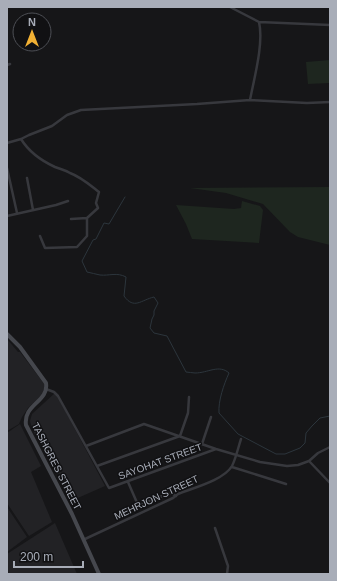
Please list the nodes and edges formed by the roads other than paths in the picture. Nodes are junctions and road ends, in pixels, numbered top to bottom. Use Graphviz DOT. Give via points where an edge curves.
graph roads {
  1 [pos="230,7"];
  2 [pos="259,22"];
  3 [pos="330,24"];
  4 [pos="250,100"];
  5 [pos="330,102"];
  6 [pos="21,139"];
  7 [pos="7,143"];
  8 [pos="7,168"];
  9 [pos="27,178"];
  10 [pos="68,200"];
  11 [pos="33,210"];
  12 [pos="17,213"];
  13 [pos="7,216"];
  14 [pos="87,218"];
  15 [pos="71,219"];
  16 [pos="40,236"];
  17 [pos="7,334"];
  18 [pos="46,389"];
  19 [pos="189,397"];
  20 [pos="211,417"];
  21 [pos="180,436"];
  22 [pos="241,439"];
  23 [pos="202,444"];
  24 [pos="86,446"];
  25 [pos="330,447"];
  26 [pos="216,449"];
  27 [pos="236,454"];
  28 [pos="310,460"];
  29 [pos="97,466"];
  30 [pos="232,467"];
  31 [pos="128,482"];
  32 [pos="330,483"];
  33 [pos="286,484"];
  34 [pos="176,496"];
  35 [pos="215,528"];
  36 [pos="85,539"];
  37 [pos="99,574"];
  38 [pos="227,574"];
  1 -- 2 [label="street"];
  2 -- 3 [label="street"];
  2 -- 4 [label="street" via="260,47"];
  4 -- 5 [label="street"];
  4 -- 6 [label="street" via="81,110"];
  6 -- 7 [label="street"];
  6 -- 14 [label="street" via="38,158 70,172 99,192 96,204 98,208"];
  8 -- 12 [label="street"];
  9 -- 11 [label="street"];
  10 -- 11 [label="street"];
  11 -- 12 [label="street"];
  12 -- 13 [label="street"];
  14 -- 15 [label="street"];
  14 -- 16 [label="street" via="87,236 77,247 45,248"];
  17 -- 18 [label="main road" via="43,378"];
  18 -- 24 [label="street" via="58,396"];
  18 -- 36 [label="main road, TASHGRES STREET" via="27,413 26,425"];
  19 -- 21 [label="street, SAYOHAT STREET" via="188,413"];
  20 -- 23 [label="street"];
  21 -- 23 [label="street, SAYOHAT STREET"];
  21 -- 24 [label="street, SAYOHAT STREET" via="144,424"];
  21 -- 29 [label="street, SAYOHAT STREET"];
  22 -- 27 [label="street"];
  23 -- 26 [label="street, SAYOHAT STREET"];
  24 -- 29 [label="street"];
  25 -- 28 [label="street, SAYOHAT STREET"];
  26 -- 27 [label="street, SAYOHAT STREET"];
  26 -- 31 [label="street, SAYOHAT STREET"];
  27 -- 28 [label="street, SAYOHAT STREET" via="260,462 287,466"];
  27 -- 30 [label="street"];
  28 -- 32 [label="street"];
  29 -- 31 [label="street, SAYOHAT STREET" via="110,488"];
  30 -- 33 [label="street"];
  30 -- 34 [label="street, MEHRJON STREET" via="214,480"];
  31 -- 34 [label="street" via="138,505 171,494"];
  34 -- 36 [label="street, MEHRJON STREET"];
  35 -- 38 [label="street" via="228,566"];
  36 -- 37 [label="main road, TASHGRES STREET"];
}
